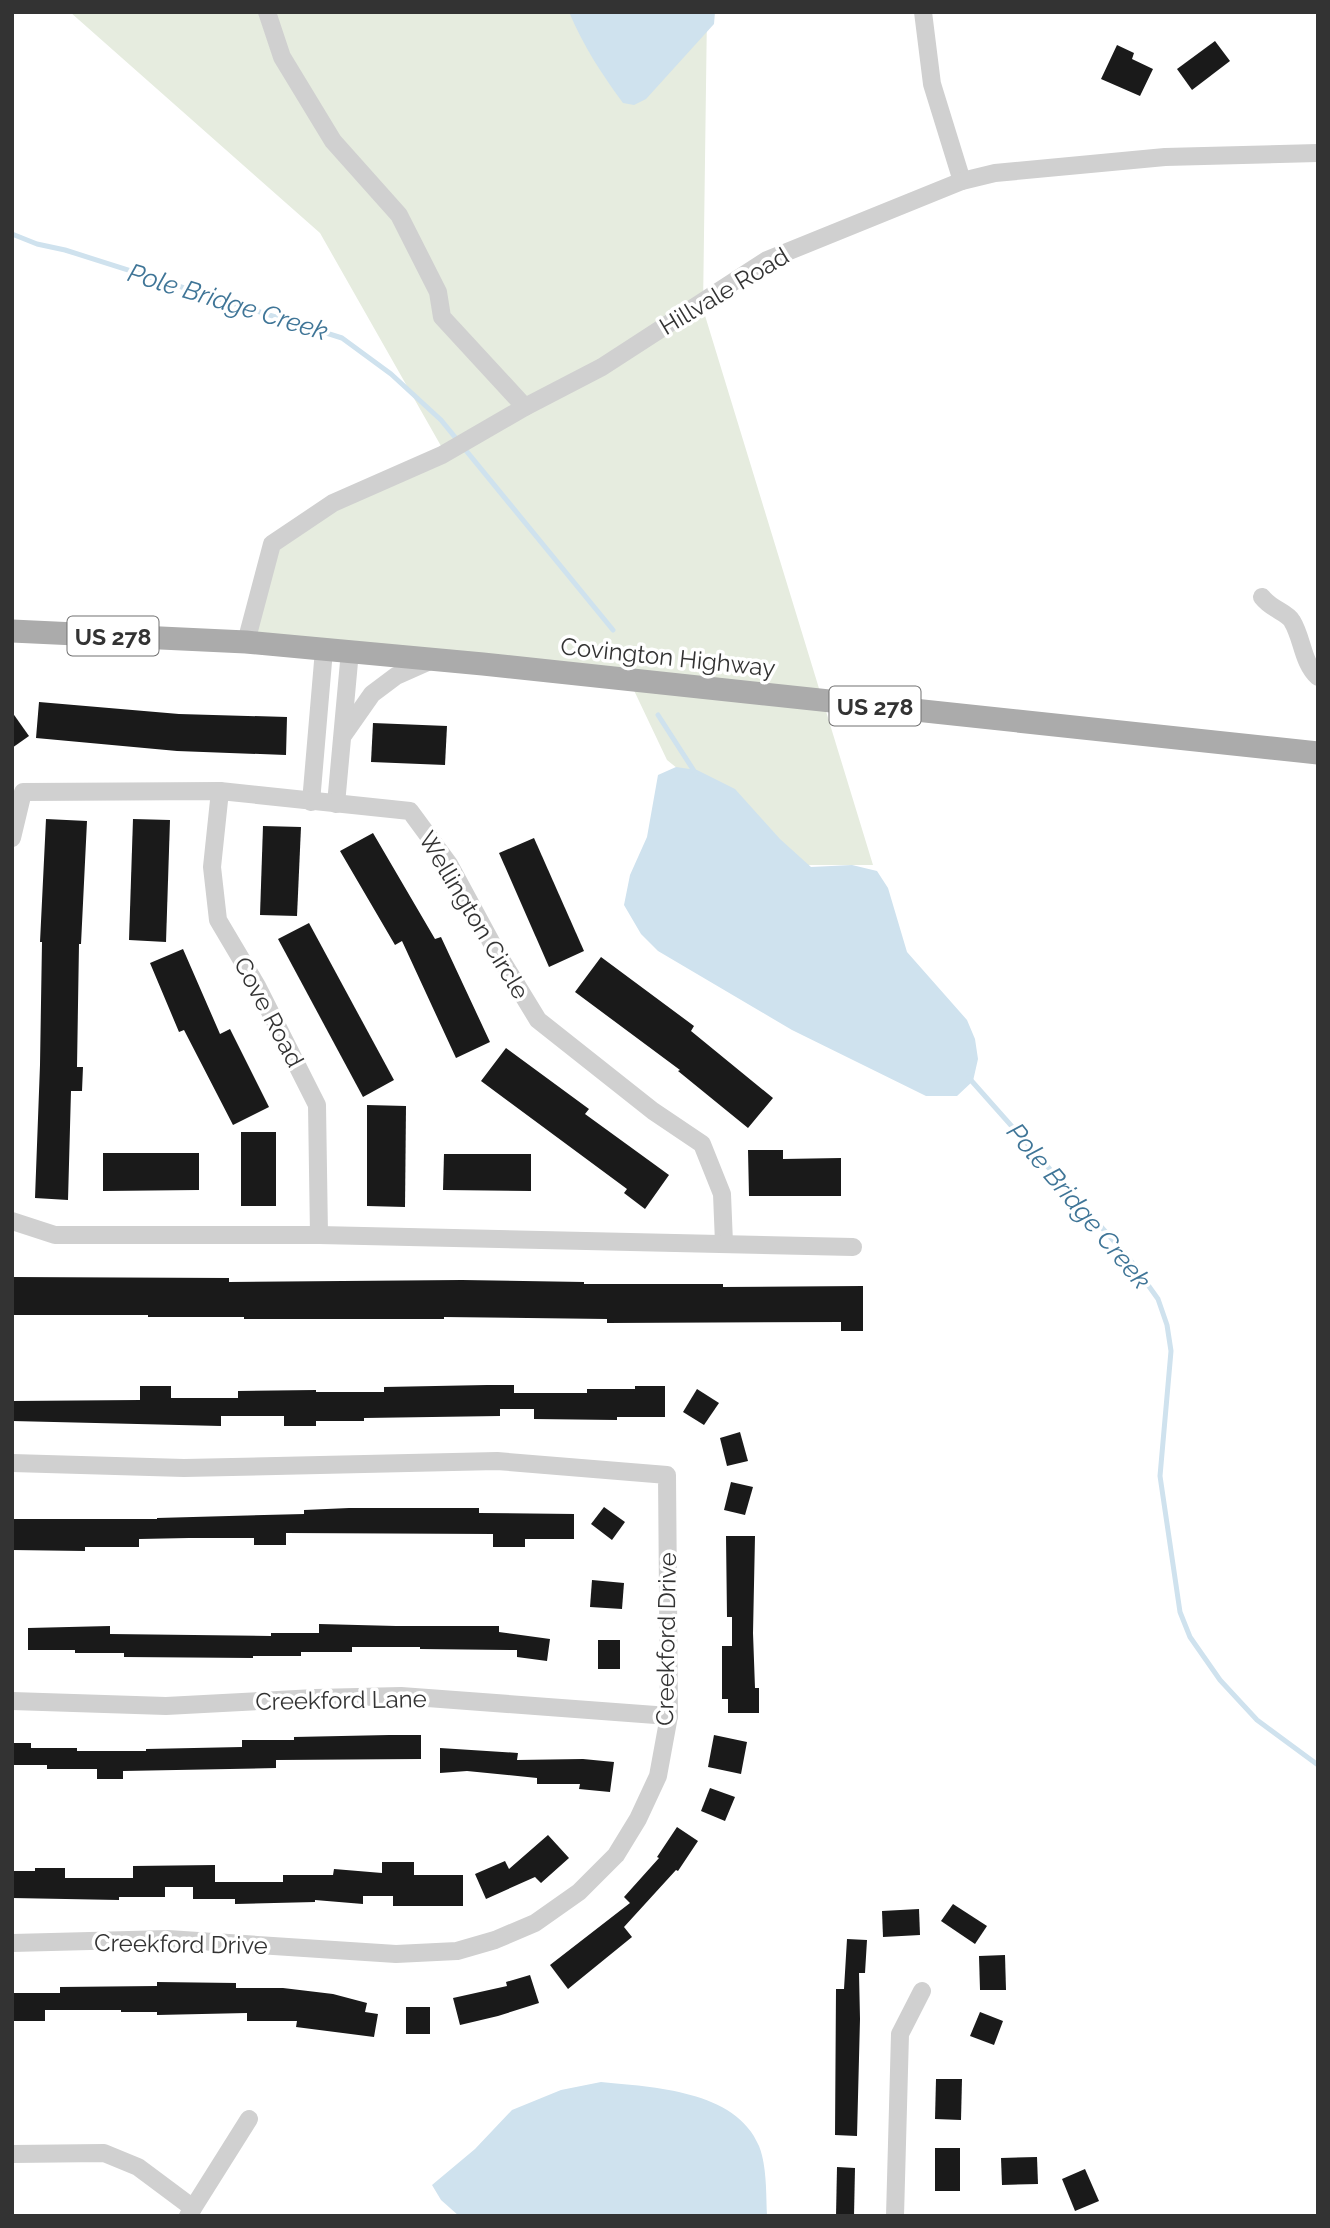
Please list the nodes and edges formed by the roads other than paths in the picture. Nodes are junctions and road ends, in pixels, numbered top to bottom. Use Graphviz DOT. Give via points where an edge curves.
graph roads {
  1 [pos="267,12"];
  2 [pos="923,12"];
  3 [pos="1318,153"];
  4 [pos="962,181"];
  5 [pos="525,407"];
  6 [pos="1262,597"];
  7 [pos="12,631"];
  8 [pos="246,642"];
  9 [pos="324,650"];
  10 [pos="349,651"];
  11 [pos="432,660"];
  12 [pos="1318,677"];
  13 [pos="342,737"];
  14 [pos="1318,753"];
  15 [pos="220,791"];
  16 [pos="311,802"];
  17 [pos="336,804"];
  18 [pos="12,838"];
  19 [pos="12,1222"];
  20 [pos="320,1235"];
  21 [pos="724,1243"];
  22 [pos="853,1247"];
  23 [pos="12,1463"];
  24 [pos="12,1701"];
  25 [pos="669,1716"];
  26 [pos="12,1943"];
  27 [pos="922,1992"];
  28 [pos="249,2119"];
  29 [pos="12,2154"];
  30 [pos="190,2212"];
  31 [pos="895,2216"];
  1 -- 5 [label="street" via="282,57 333,141 399,215 438,292 442,317"];
  2 -- 4 [label="street" via="932,84"];
  3 -- 4 [label="street, Hillvale Road" via="1165,157 995,173"];
  4 -- 5 [label="street, Hillvale Road" via="767,260 602,367"];
  5 -- 8 [label="street, Hillvale Road" via="442,455 333,503 272,544"];
  6 -- 12 [label="street" via="1290,617 1306,661"];
  7 -- 8 [label="main road, Covington Highway / US 278"];
  8 -- 9 [label="main road, Covington Highway / US 278"];
  9 -- 10 [label="main road, Covington Highway / US 278"];
  9 -- 16 [label="street"];
  10 -- 11 [label="main road, Covington Highway / US 278"];
  10 -- 13 [label="street"];
  11 -- 13 [label="street" via="396,676 372,694"];
  11 -- 14 [label="main road, Covington Highway / US 278"];
  13 -- 17 [label="street"];
  15 -- 16 [label="street, Wellington Circle"];
  15 -- 18 [label="street, Wellington Circle" via="23,792"];
  15 -- 20 [label="street, Cove Road" via="212,867 218,920 317,1105"];
  16 -- 17 [label="street, Wellington Circle"];
  17 -- 21 [label="street, Wellington Circle" via="410,811 449,864 538,1020 702,1144 722,1194"];
  19 -- 20 [label="street" via="55,1235"];
  20 -- 21 [label="street"];
  21 -- 22 [label="street"];
  23 -- 25 [label="street, Creekford Drive" via="184,1468 497,1461 667,1475"];
  24 -- 25 [label="street, Creekford Lane" via="166,1706 401,1696"];
  25 -- 26 [label="street, Creekford Drive" via="658,1776 616,1855 579,1892 535,1923 495,1940 457,1951 396,1954 168,1939"];
  27 -- 31 [label="street" via="900,2035"];
  28 -- 30 [label="street"];
  29 -- 30 [label="street" via="104,2153 138,2167"];
}
